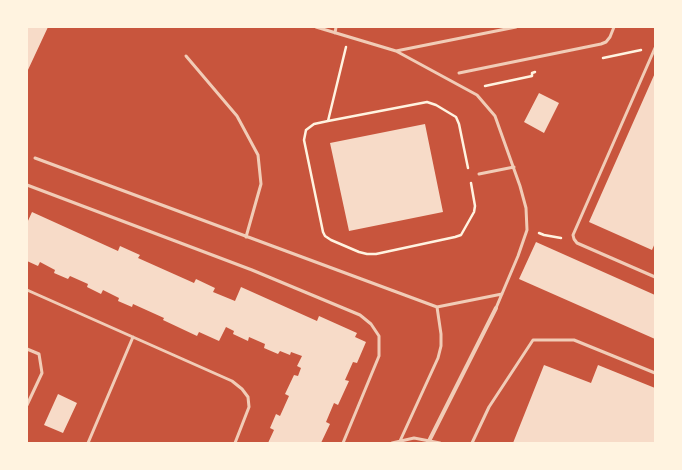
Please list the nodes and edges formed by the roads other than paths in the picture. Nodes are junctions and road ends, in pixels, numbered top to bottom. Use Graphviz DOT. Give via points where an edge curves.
graph roads {
  1 [pos="316,27"];
  2 [pos="336,27"];
  3 [pos="516,27"];
  4 [pos="614,27"];
  5 [pos="335,33"];
  6 [pos="655,48"];
  7 [pos="396,51"];
  8 [pos="186,56"];
  9 [pos="459,73"];
  10 [pos="35,158"];
  11 [pos="514,167"];
  12 [pos="479,174"];
  13 [pos="27,185"];
  14 [pos="246,237"];
  15 [pos="655,277"];
  16 [pos="27,290"];
  17 [pos="502,294"];
  18 [pos="437,307"];
  19 [pos="496,308"];
  20 [pos="133,337"];
  21 [pos="27,349"];
  22 [pos="655,373"];
  23 [pos="27,405"];
  24 [pos="400,441"];
  25 [pos="88,443"];
  26 [pos="235,443"];
  27 [pos="343,443"];
  28 [pos="392,443"];
  29 [pos="428,443"];
  30 [pos="440,443"];
  31 [pos="472,443"];
  1 -- 5 [label="lane"];
  2 -- 5 [label="lane"];
  3 -- 7 [label="lane"];
  4 -- 9 [label="lane" via="610,37 601,44"];
  5 -- 7 [label="lane"];
  6 -- 15 [label="lane" via="573,235 577,243"];
  7 -- 11 [label="lane" via="477,95 495,116"];
  8 -- 14 [label="lane" via="237,116 258,155 261,184"];
  10 -- 14 [label="lane"];
  11 -- 12 [label="lane"];
  11 -- 17 [label="lane" via="526,208 527,230"];
  13 -- 27 [label="lane" via="252,270 360,315 371,324 379,336 379,356"];
  14 -- 18 [label="lane"];
  16 -- 20 [label="lane"];
  17 -- 18 [label="lane"];
  17 -- 19 [label="lane"];
  18 -- 24 [label="lane" via="441,334 438,358"];
  19 -- 29 [label="street"];
  20 -- 25 [label="lane"];
  20 -- 26 [label="lane" via="232,381 242,389 248,397 249,407"];
  21 -- 23 [label="lane" via="39,354 42,373"];
  22 -- 31 [label="lane" via="574,340 534,340 489,407"];
  24 -- 28 [label="lane"];
  24 -- 30 [label="lane" via="414,438"];
}
